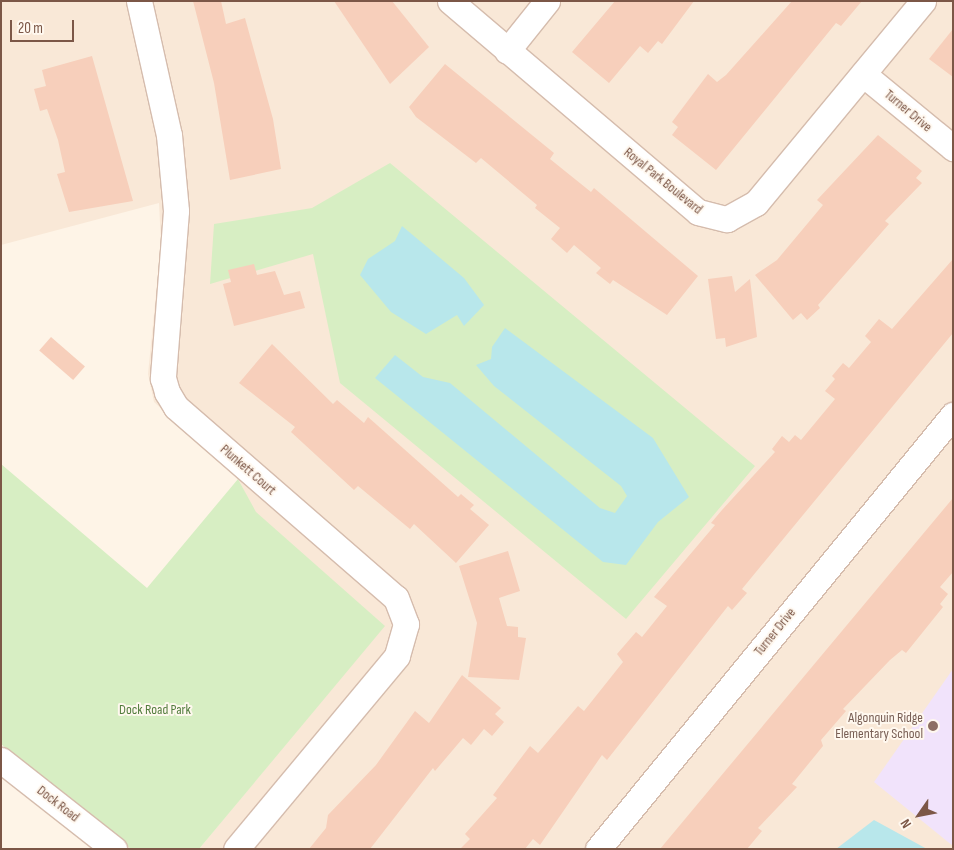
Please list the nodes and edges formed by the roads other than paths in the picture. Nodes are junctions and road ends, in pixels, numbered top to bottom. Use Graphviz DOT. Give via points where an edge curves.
graph roads {
  1 [pos="139,1"];
  2 [pos="450,1"];
  3 [pos="547,1"];
  4 [pos="923,1"];
  5 [pos="507,51"];
  6 [pos="863,74"];
  7 [pos="953,148"];
  8 [pos="953,415"];
  9 [pos="1,760"];
  10 [pos="114,849"];
  11 [pos="236,849"];
  12 [pos="598,849"];
  1 -- 11 [label="street, Plunkett Court" via="169,135 176,211 163,378 167,392 176,407 396,598 406,624 397,656"];
  2 -- 5 [label="street, Royal Park Boulevard"];
  3 -- 5 [label="street"];
  4 -- 6 [label="street, Royal Park Boulevard"];
  5 -- 6 [label="street, Royal Park Boulevard" via="698,212 712,219 744,214 756,203"];
  6 -- 7 [label="street, Turner Drive"];
  8 -- 12 [label="street, Turner Drive"];
  9 -- 10 [label="street, Dock Road"];
}
